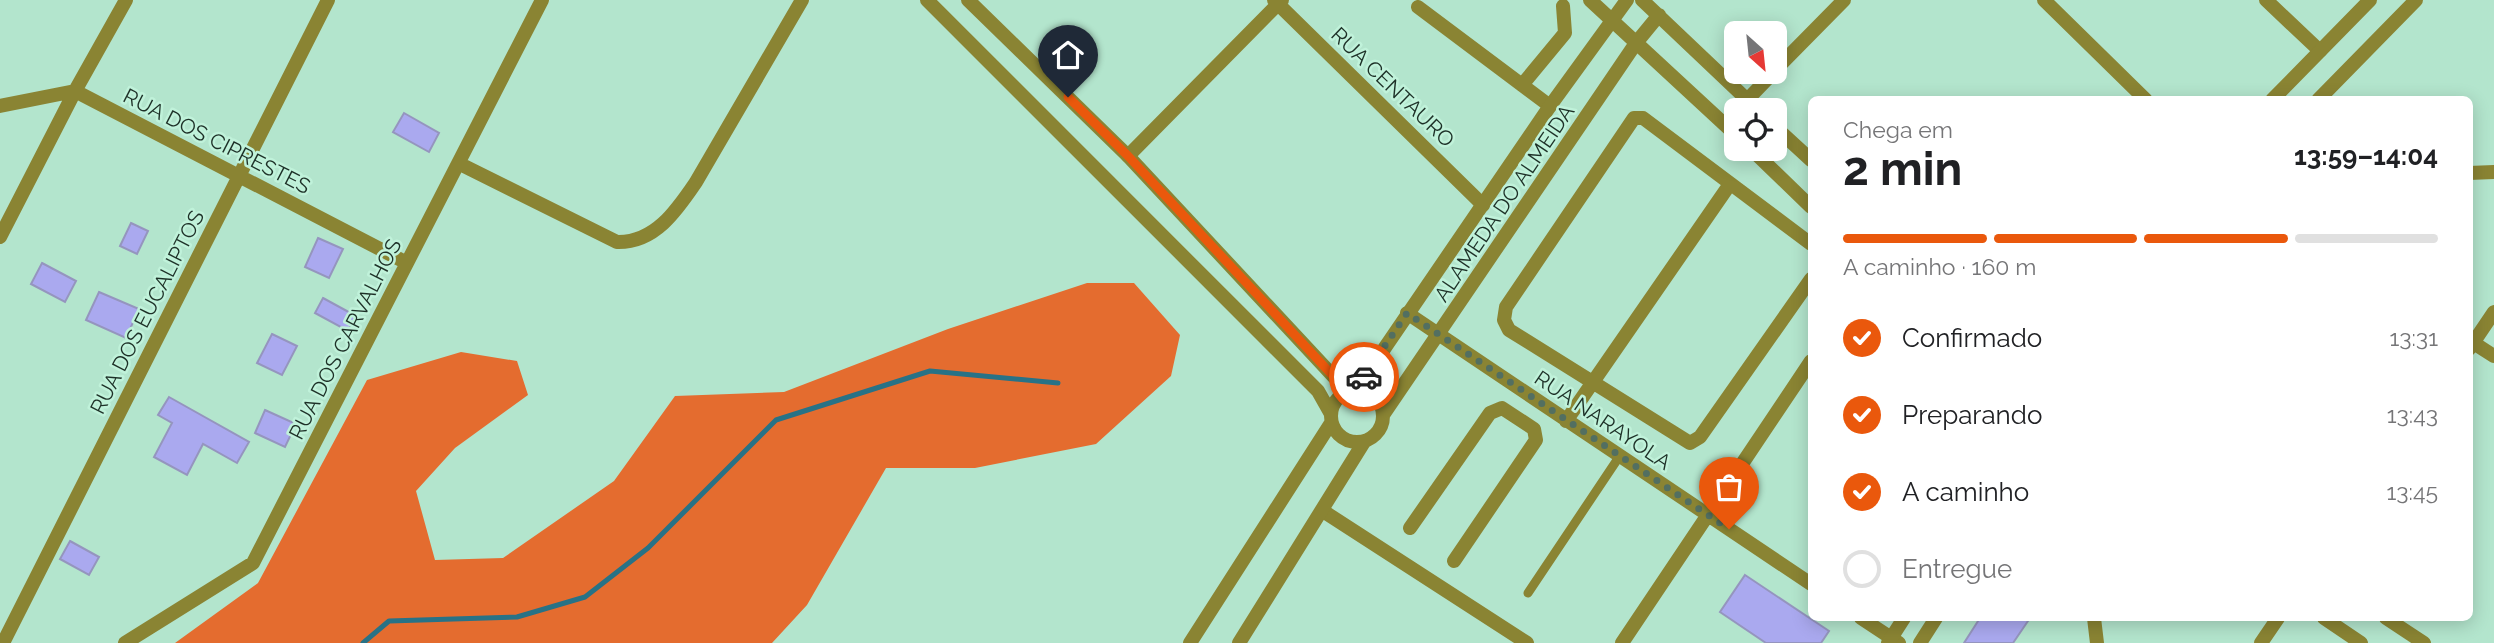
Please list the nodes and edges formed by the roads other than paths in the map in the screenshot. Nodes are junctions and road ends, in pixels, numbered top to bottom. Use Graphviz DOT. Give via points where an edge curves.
graph roads {
  1 [pos="126,0"];
  2 [pos="328,0"];
  3 [pos="542,0"];
  4 [pos="802,0"];
  5 [pos="927,0"];
  6 [pos="968,0"];
  7 [pos="1590,0"];
  8 [pos="1626,0"];
  9 [pos="1642,0"];
  10 [pos="1844,0"];
  11 [pos="2266,0"];
  12 [pos="2370,0"];
  13 [pos="2416,0"];
  14 [pos="1278,1"];
  15 [pos="2053,3"];
  16 [pos="1563,6"];
  17 [pos="1418,7"];
  18 [pos="1659,15"];
  19 [pos="1610,20"];
  20 [pos="1636,43"];
  21 [pos="2320,51"];
  22 [pos="1787,59"];
  23 [pos="1762,84"];
  24 [pos="1522,85"];
  25 [pos="75,91"];
  26 [pos="2142,96"];
  27 [pos="2276,96"];
  28 [pos="2322,96"];
  29 [pos="1745,98"];
  30 [pos="1749,98"];
  31 [pos="0,106"];
  32 [pos="1550,106"];
  33 [pos="1724,124"];
  34 [pos="1787,137"];
  35 [pos="1128,156"];
  36 [pos="1808,157"];
  37 [pos="1763,161"];
  38 [pos="460,164"];
  39 [pos="2494,172"];
  40 [pos="2473,173"];
  41 [pos="240,176"];
  42 [pos="1730,184"];
  43 [pos="1808,204"];
  44 [pos="1483,205"];
  45 [pos="0,237"];
  46 [pos="1808,242"];
  47 [pos="407,263"];
  48 [pos="1808,283"];
  49 [pos="2494,312"];
  50 [pos="1407,313"];
  51 [pos="1440,336"];
  52 [pos="2473,341"];
  53 [pos="2473,345"];
  54 [pos="2494,356"];
  55 [pos="1808,366"];
  56 [pos="1592,381"];
  57 [pos="1352,391"];
  58 [pos="1532,398"];
  59 [pos="1384,415"];
  60 [pos="1331,418"];
  61 [pos="1519,419"];
  62 [pos="1566,421"];
  63 [pos="1364,442"];
  64 [pos="1619,457"];
  65 [pos="1323,511"];
  66 [pos="1708,516"];
  67 [pos="1410,528"];
  68 [pos="1454,561"];
  69 [pos="1808,582"];
  70 [pos="1528,593"];
  71 [pos="1865,621"];
  72 [pos="1903,621"];
  73 [pos="1934,621"];
  74 [pos="2094,621"];
  75 [pos="2276,621"];
  76 [pos="2328,621"];
  77 [pos="2391,621"];
  78 [pos="1893,641"];
  79 [pos="3,643"];
  80 [pos="125,643"];
  81 [pos="1190,643"];
  82 [pos="1239,643"];
  83 [pos="1527,643"];
  84 [pos="1622,643"];
  85 [pos="1920,643"];
  86 [pos="2097,643"];
  87 [pos="2261,643"];
  88 [pos="2361,643"];
  89 [pos="2424,643"];
  1 -- 25 [label="street"];
  2 -- 41 [label="street, RUA DOS EUCALIPTOS"];
  3 -- 38 [label="street, RUA DOS CARVALHOS"];
  4 -- 38 [label="street" via="696,182 672,215 647,236 617,242"];
  5 -- 60 [label="street" via="1318,391"];
  6 -- 35 [label="street"];
  7 -- 19 [label="street"];
  8 -- 19 [label="street, ALAMEDA DO ALMEIDA"];
  9 -- 18 [label="street"];
  10 -- 22 [label="street"];
  11 -- 21 [label="street"];
  12 -- 21 [label="street"];
  13 -- 28 [label="street"];
  14 -- 35 [label="street"];
  14 -- 44 [label="street, RUA CENTAURO"];
  15 -- 26 [label="street"];
  16 -- 24 [label="street" via="1565,33"];
  17 -- 24 [label="street"];
  18 -- 20 [label="street, ALAMEDA DO ALMEIDA"];
  18 -- 29 [label="street"];
  19 -- 20 [label="street"];
  19 -- 32 [label="street, ALAMEDA DO ALMEIDA"];
  20 -- 33 [label="street"];
  20 -- 51 [label="street, ALAMEDA DO ALMEIDA"];
  21 -- 27 [label="street"];
  23 -- 30 [label="street"];
  24 -- 32 [label="street"];
  25 -- 31 [label="street"];
  25 -- 41 [label="street, RUA DOS CIPRESTES"];
  25 -- 45 [label="street"];
  32 -- 44 [label="street, ALAMEDA DO ALMEIDA"];
  34 -- 36 [label="street"];
  35 -- 57 [label="street"];
  37 -- 43 [label="street"];
  38 -- 47 [label="street, RUA DOS CARVALHOS"];
  39 -- 40 [label="street"];
  41 -- 47 [label="street, RUA DOS CIPRESTES"];
  41 -- 79 [label="street, RUA DOS EUCALIPTOS"];
  42 -- 46 [label="street"];
  42 -- 56 [label="street"];
  42 -- 56 [label="street" via="1643,118 1628,122 1504,314 1509,330"];
  44 -- 50 [label="street, ALAMEDA DO ALMEIDA"];
  47 -- 80 [label="street, RUA DOS CARVALHOS" via="253,563"];
  48 -- 56 [label="street" via="1694,442 1687,442"];
  49 -- 52 [label="street"];
  50 -- 51 [label="street, RUA NARAYOLA"];
  50 -- 57 [label="street, ALAMEDA DO ALMEIDA"];
  51 -- 58 [label="street, RUA NARAYOLA"];
  51 -- 59 [label="street, ALAMEDA DO ALMEIDA"];
  53 -- 54 [label="street"];
  55 -- 66 [label="street"];
  56 -- 62 [label="street"];
  57 -- 59 [label="street" via="1369,393"];
  57 -- 60 [label="street" via="1336,400"];
  58 -- 61 [label="street"];
  58 -- 62 [label="street, RUA NARAYOLA"];
  59 -- 63 [label="street" via="1379,432"];
  60 -- 63 [label="street" via="1344,439"];
  60 -- 81 [label="street"];
  61 -- 67 [label="street" via="1502,408 1490,413"];
  61 -- 68 [label="street" via="1534,429 1536,440"];
  62 -- 64 [label="street, RUA NARAYOLA"];
  63 -- 65 [label="street"];
  64 -- 66 [label="street, RUA NARAYOLA"];
  64 -- 70 [label="lane"];
  65 -- 82 [label="street"];
  65 -- 83 [label="street"];
  66 -- 69 [label="street, RUA NARAYOLA"];
  66 -- 84 [label="street"];
  71 -- 78 [label="street"];
  72 -- 78 [label="street"];
  73 -- 85 [label="street"];
  74 -- 86 [label="street"];
  75 -- 87 [label="street"];
  76 -- 88 [label="street"];
  77 -- 89 [label="street"];
}
